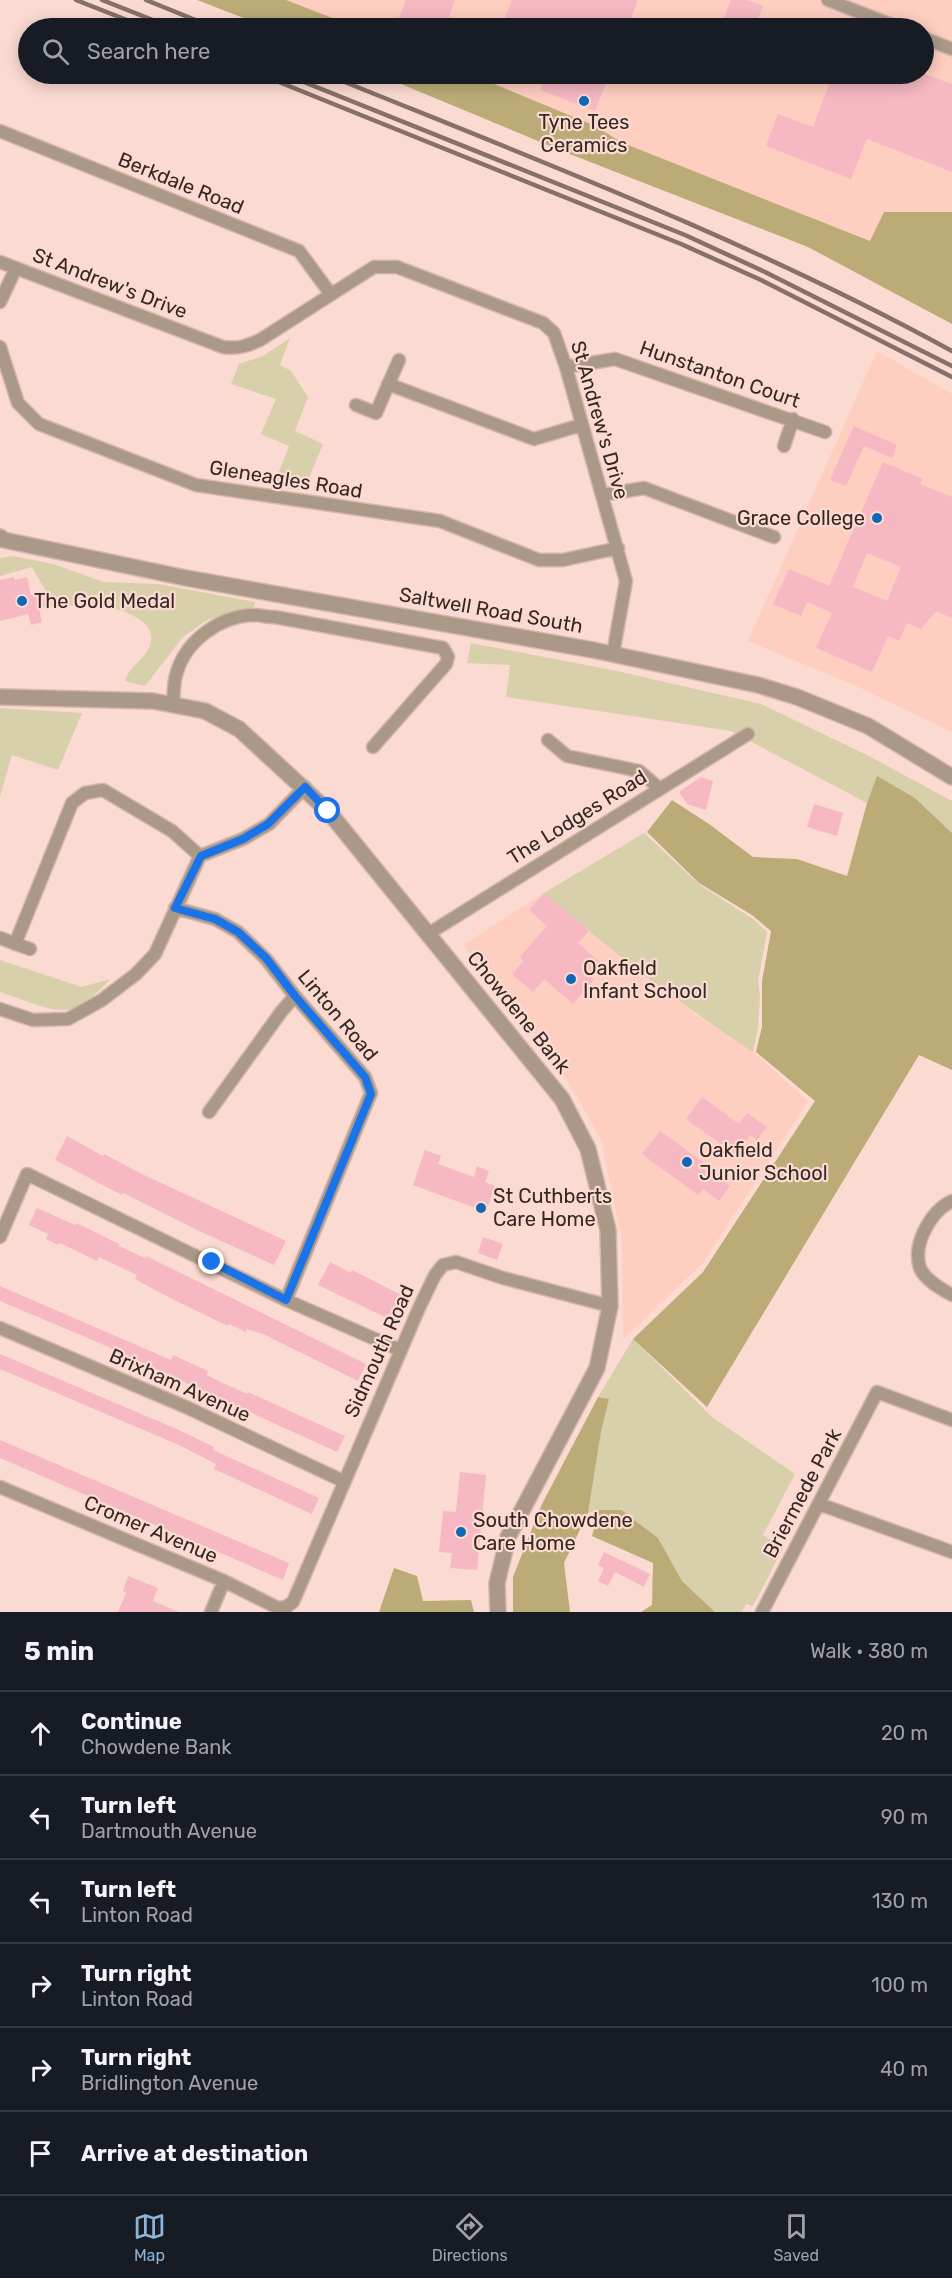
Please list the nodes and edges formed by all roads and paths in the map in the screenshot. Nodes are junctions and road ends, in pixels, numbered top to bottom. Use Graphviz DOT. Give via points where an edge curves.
graph roads {
  1 [pos="828,0"];
  2 [pos="874,18"];
  3 [pos="934,42"];
  4 [pos="952,49"];
  5 [pos="0,131"];
  6 [pos="0,262"];
  7 [pos="16,268"];
  8 [pos="330,293"];
  9 [pos="0,302"];
  10 [pos="0,347"];
  11 [pos="399,360"];
  12 [pos="566,367"];
  13 [pos="388,384"];
  14 [pos="356,405"];
  15 [pos="792,420"];
  16 [pos="581,425"];
  17 [pos="825,432"];
  18 [pos="784,446"];
  19 [pos="602,495"];
  20 [pos="774,537"];
  21 [pos="1,539"];
  22 [pos="618,548"];
  23 [pos="613,654"];
  24 [pos="0,697"];
  25 [pos="173,705"];
  26 [pos="748,734"];
  27 [pos="548,740"];
  28 [pos="373,747"];
  29 [pos="952,777"];
  30 [pos="305,787"];
  31 [pos="660,789"];
  32 [pos="201,856"];
  33 [pos="175,908"];
  34 [pos="428,934"];
  35 [pos="0,938"];
  36 [pos="15,944"];
  37 [pos="30,949"];
  38 [pos="295,996"];
  39 [pos="0,1009"];
  40 [pos="209,1112"];
  41 [pos="952,1201"];
  42 [pos="0,1237"];
  43 [pos="952,1295"];
  44 [pos="286,1300"];
  45 [pos="610,1306"];
  46 [pos="0,1328"];
  47 [pos="400,1350"];
  48 [pos="952,1420"];
  49 [pos="344,1481"];
  50 [pos="0,1487"];
  51 [pos="819,1504"];
  52 [pos="952,1552"];
  53 [pos="224,1581"];
  54 [pos="286,1610"];
  55 [pos="211,1612"];
  56 [pos="498,1612"];
  57 [pos="762,1612"];
  1 -- 2 [label="street"];
  3 -- 4 [label="street"];
  5 -- 8 [label="street, Berkdale Road" via="299,251"];
  6 -- 7 [label="street, St Andrew's Drive"];
  7 -- 8 [label="street, St Andrew's Drive" via="234,348 260,340"];
  7 -- 9 [label="street"];
  8 -- 12 [label="street, St Andrew's Drive" via="374,267 397,267 543,323 555,333"];
  10 -- 22 [label="street, Gleneagles Road" via="18,403 39,424 196,485 440,521 539,560 564,560"];
  11 -- 13 [label="street"];
  12 -- 15 [label="street, Hunstanton Court" via="615,359"];
  12 -- 16 [label="street, St Andrew's Drive"];
  13 -- 14 [label="street" via="376,413"];
  13 -- 16 [label="street" via="534,439"];
  15 -- 17 [label="street, Hunstanton Court"];
  15 -- 18 [label="street"];
  16 -- 19 [label="street, St Andrew's Drive"];
  19 -- 20 [label="street" via="644,488"];
  19 -- 22 [label="street, St Andrew's Drive"];
  21 -- 23 [label="street, Saltwell Road South" via="186,578"];
  22 -- 23 [label="street, St Andrew's Drive" via="626,581"];
  23 -- 29 [label="street, Saltwell Road South" via="797,697 868,726"];
  24 -- 25 [label="street, Chowdene Bank" via="153,701"];
  25 -- 28 [label="street" via="176,674 191,646 220,624 250,615 443,648 448,657 446,664"];
  25 -- 30 [label="street, Chowdene Bank" via="205,711 239,729"];
  26 -- 31 [label="street, The Lodges Road"];
  27 -- 31 [label="street" via="567,756 639,771"];
  30 -- 32 [label="street" via="268,824"];
  30 -- 34 [label="street, Chowdene Bank"];
  31 -- 34 [label="street, The Lodges Road"];
  32 -- 33 [label="street"];
  32 -- 36 [label="street" via="172,831 103,790 86,793 72,803"];
  33 -- 38 [label="street, Linton Road" via="215,919 238,932 266,958"];
  33 -- 39 [label="street" via="155,954 136,975 102,1000 68,1018 33,1020"];
  34 -- 45 [label="street, Chowdene Bank" via="562,1099 588,1149 608,1230"];
  35 -- 36 [label="street"];
  36 -- 37 [label="street"];
  38 -- 40 [label="street"];
  38 -- 44 [label="street, Linton Road" via="365,1077 371,1094"];
  41 -- 43 [label="street" via="943,1205 927,1225 919,1247 921,1269 937,1287"];
  42 -- 44 [label="street" via="27,1174"];
  44 -- 47 [label="street"];
  45 -- 47 [label="street, Sidmouth Road" via="456,1262 443,1265 435,1275"];
  45 -- 56 [label="street, Chowdene Bank" via="597,1368 507,1538 497,1583"];
  46 -- 49 [label="street, Brixham Avenue" via="186,1407"];
  47 -- 49 [label="street, Sidmouth Road"];
  48 -- 51 [label="street, Briermede Park" via="877,1392"];
  49 -- 54 [label="street, Sidmouth Road" via="293,1602"];
  50 -- 53 [label="street, Cromer Avenue"];
  51 -- 52 [label="street"];
  51 -- 57 [label="street, Briermede Park"];
  53 -- 54 [label="street, Cromer Avenue"];
  53 -- 55 [label="street"];
}
